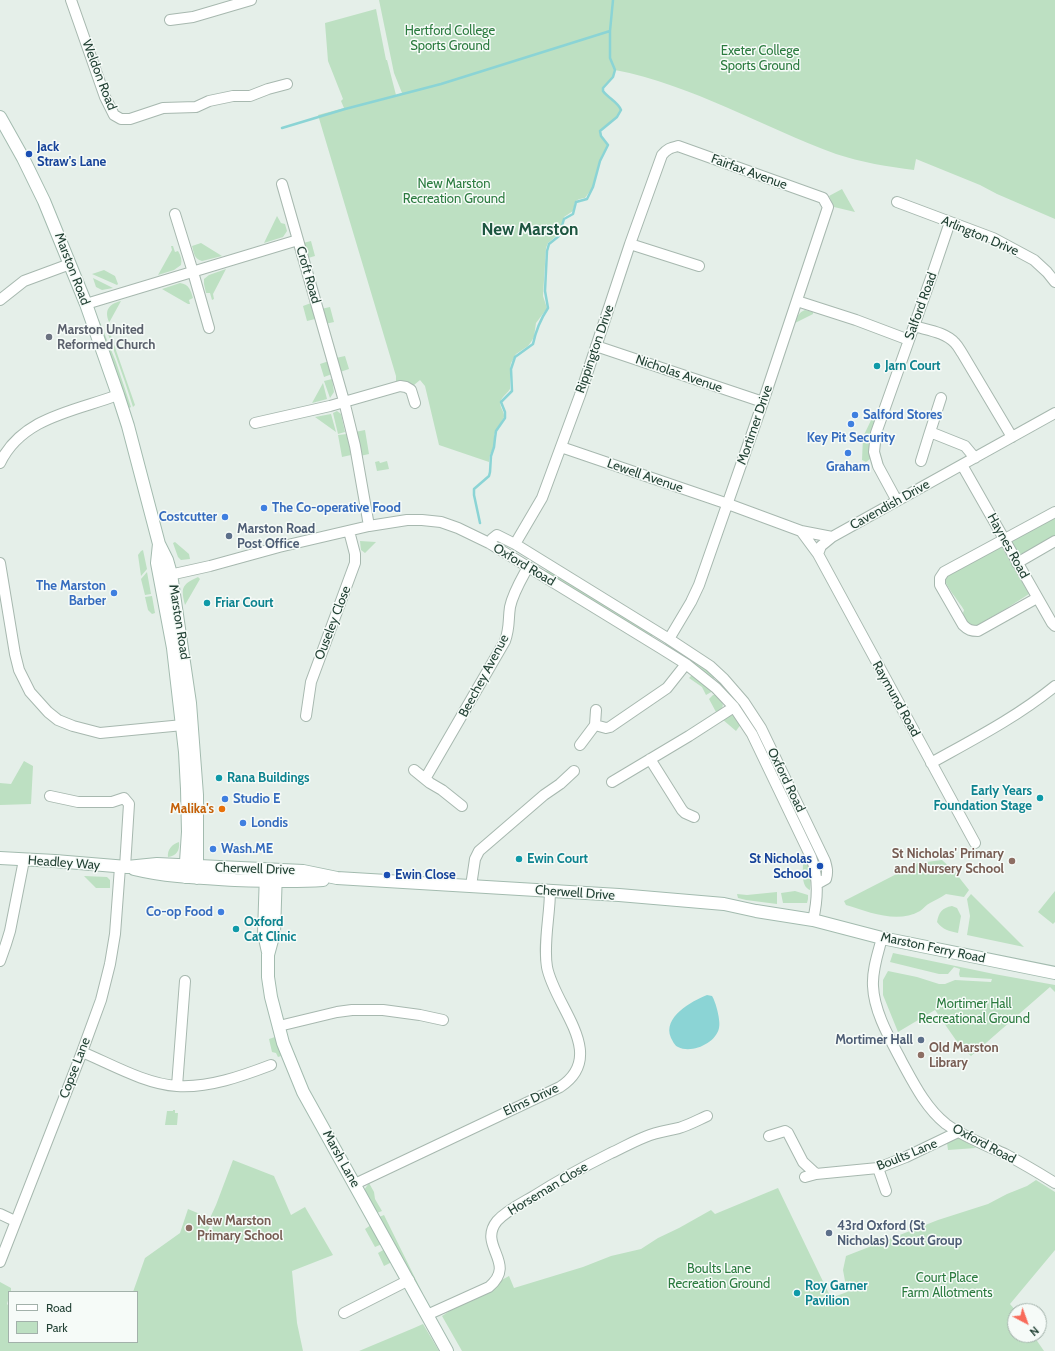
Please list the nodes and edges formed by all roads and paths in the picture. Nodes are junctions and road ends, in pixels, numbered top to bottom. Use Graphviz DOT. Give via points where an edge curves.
graph roads {
  1 [pos="71,0"];
  2 [pos="251,0"];
  3 [pos="225,3"];
  4 [pos="170,20"];
  5 [pos="288,84"];
  6 [pos="0,117"];
  7 [pos="666,150"];
  8 [pos="282,184"];
  9 [pos="897,202"];
  10 [pos="828,206"];
  11 [pos="175,214"];
  12 [pos="950,222"];
  13 [pos="298,240"];
  14 [pos="630,244"];
  15 [pos="70,264"];
  16 [pos="699,266"];
  17 [pos="193,272"];
  18 [pos="1055,282"];
  19 [pos="0,300"];
  20 [pos="797,301"];
  21 [pos="86,304"];
  22 [pos="914,326"];
  23 [pos="209,328"];
  24 [pos="909,340"];
  25 [pos="596,346"];
  26 [pos="118,395"];
  27 [pos="941,398"];
  28 [pos="344,401"];
  29 [pos="763,402"];
  30 [pos="415,403"];
  31 [pos="1055,414"];
  32 [pos="255,423"];
  33 [pos="930,432"];
  34 [pos="1012,437"];
  35 [pos="561,447"];
  36 [pos="3,451"];
  37 [pos="975,458"];
  38 [pos="921,461"];
  39 [pos="0,463"];
  40 [pos="962,465"];
  41 [pos="897,501"];
  42 [pos="728,504"];
  43 [pos="1055,512"];
  44 [pos="369,526"];
  45 [pos="349,531"];
  46 [pos="801,531"];
  47 [pos="832,537"];
  48 [pos="1004,540"];
  49 [pos="1055,541"];
  50 [pos="489,544"];
  51 [pos="515,544"];
  52 [pos="818,554"];
  53 [pos="1017,562"];
  54 [pos="0,563"];
  55 [pos="528,568"];
  56 [pos="166,576"];
  57 [pos="1037,598"];
  58 [pos="1055,626"];
  59 [pos="669,638"];
  60 [pos="686,664"];
  61 [pos="724,679"];
  62 [pos="1055,686"];
  63 [pos="716,688"];
  64 [pos="185,703"];
  65 [pos="734,707"];
  66 [pos="596,710"];
  67 [pos="306,716"];
  68 [pos="595,724"];
  69 [pos="182,725"];
  70 [pos="580,745"];
  71 [pos="650,759"];
  72 [pos="931,763"];
  73 [pos="414,770"];
  74 [pos="574,771"];
  75 [pos="425,779"];
  76 [pos="612,782"];
  77 [pos="192,784"];
  78 [pos="50,796"];
  79 [pos="462,806"];
  80 [pos="694,817"];
  81 [pos="975,843"];
  82 [pos="0,858"];
  83 [pos="24,860"];
  84 [pos="124,867"];
  85 [pos="193,873"];
  86 [pos="271,875"];
  87 [pos="337,878"];
  88 [pos="817,884"];
  89 [pos="471,886"];
  90 [pos="550,891"];
  91 [pos="812,920"];
  92 [pos="882,938"];
  93 [pos="0,961"];
  94 [pos="1055,974"];
  95 [pos="185,981"];
  96 [pos="444,1020"];
  97 [pos="279,1026"];
  98 [pos="82,1052"];
  99 [pos="271,1065"];
  100 [pos="177,1086"];
  101 [pos="707,1116"];
  102 [pos="958,1132"];
  103 [pos="769,1136"];
  104 [pos="878,1168"];
  105 [pos="816,1174"];
  106 [pos="805,1177"];
  107 [pos="355,1184"];
  108 [pos="1055,1184"];
  109 [pos="886,1191"];
  110 [pos="0,1214"];
  111 [pos="15,1221"];
  112 [pos="0,1262"];
  113 [pos="409,1280"];
  114 [pos="344,1313"];
  115 [pos="427,1315"];
  116 [pos="447,1351"];
  1 -- 5 [label="street, Weldon Road" via="105,97 114,115 121,119 130,119 163,108 196,107 233,96 250,96 268,88"];
  2 -- 3 [label="street"];
  3 -- 4 [label="street" via="193,17"];
  6 -- 15 [label="main road, Marston Road" via="34,180"];
  7 -- 10 [label="street, Fairfax Avenue" via="678,146 823,198"];
  7 -- 14 [label="street, Rippington Drive"];
  8 -- 13 [label="street"];
  9 -- 12 [label="street, Arlington Drive"];
  10 -- 20 [label="street, Mortimer Drive"];
  11 -- 17 [label="street"];
  12 -- 18 [label="street, Arlington Drive" via="993,238 1022,253 1034,260"];
  12 -- 22 [label="street, Salford Road"];
  13 -- 17 [label="street, Croft Road"];
  13 -- 28 [label="street, Croft Road"];
  14 -- 16 [label="street"];
  14 -- 25 [label="street, Rippington Drive"];
  15 -- 19 [label="street" via="24,281"];
  15 -- 21 [label="main road, Marston Road"];
  17 -- 21 [label="street, Croft Road"];
  17 -- 23 [label="street"];
  20 -- 24 [label="street"];
  20 -- 29 [label="street, Mortimer Drive"];
  21 -- 26 [label="main road, Marston Road"];
  22 -- 24 [label="street, Salford Road"];
  22 -- 34 [label="street" via="938,333 954,342"];
  24 -- 41 [label="street, Salford Road" via="876,433 874,452 878,466"];
  25 -- 29 [label="street, Nicholas Avenue"];
  25 -- 35 [label="street, Rippington Drive"];
  26 -- 36 [label="street" via="41,422"];
  26 -- 56 [label="main road, Marston Road" via="159,544 157,563"];
  27 -- 33 [label="street, Cavendish Drive"];
  28 -- 30 [label="street" via="400,386 411,390"];
  28 -- 32 [label="street"];
  28 -- 44 [label="street, Croft Road"];
  29 -- 42 [label="street, Mortimer Drive"];
  31 -- 34 [label="street, Cavendish Drive"];
  33 -- 37 [label="street" via="965,446"];
  33 -- 38 [label="street, Cavendish Drive"];
  34 -- 37 [label="street, Cavendish Drive"];
  35 -- 42 [label="street, Lewell Avenue"];
  35 -- 51 [label="street, Rippington Drive" via="542,498"];
  36 -- 39 [label="street"];
  37 -- 40 [label="street, Cavendish Drive"];
  40 -- 41 [label="street, Cavendish Drive"];
  40 -- 48 [label="street, Haynes Road"];
  41 -- 47 [label="street, Cavendish Drive"];
  42 -- 46 [label="street"];
  42 -- 59 [label="street, Mortimer Drive" via="699,585"];
  43 -- 48 [label="street"];
  44 -- 45 [label="street"];
  44 -- 50 [label="street" via="414,520 432,521 458,528"];
  45 -- 56 [label="street"];
  45 -- 67 [label="street, Ouseley Close" via="355,563 311,682"];
  46 -- 47 [label="street"];
  46 -- 52 [label="street, Raymund Road"];
  47 -- 52 [label="street" via="821,546"];
  48 -- 53 [label="street, Haynes Road"];
  48 -- 57 [label="street" via="944,572 940,578 940,584 963,625 972,631 978,631"];
  49 -- 53 [label="street"];
  50 -- 51 [label="street, Oxford Road" via="497,534"];
  50 -- 55 [label="street, Oxford Road"];
  51 -- 59 [label="street, Oxford Road"];
  52 -- 72 [label="street, Raymund Road"];
  53 -- 57 [label="street, Haynes Road"];
  54 -- 69 [label="street" via="19,670 30,692 48,712 72,726 100,733"];
  55 -- 60 [label="street, Oxford Road"];
  55 -- 75 [label="street, Beechey Avenue" via="513,597 505,641"];
  56 -- 64 [label="main road, Marston Road" via="173,648"];
  57 -- 58 [label="street, Haynes Road"];
  59 -- 61 [label="street, Oxford Road" via="710,666"];
  60 -- 63 [label="street, Oxford Road"];
  60 -- 68 [label="street" via="667,688 610,727"];
  61 -- 63 [label="street"];
  61 -- 88 [label="street, Oxford Road" via="744,702 761,728 825,861 828,870 826,879"];
  62 -- 72 [label="street" via="990,731"];
  63 -- 65 [label="street, Oxford Road"];
  64 -- 69 [label="main road, Marston Road"];
  64 -- 77 [label="main road, Marston Road"];
  65 -- 71 [label="street"];
  65 -- 88 [label="street, Oxford Road" via="759,746 807,846"];
  66 -- 68 [label="street"];
  68 -- 70 [label="street"];
  69 -- 77 [label="main road, Marston Road"];
  71 -- 76 [label="street"];
  71 -- 80 [label="street" via="682,810"];
  72 -- 81 [label="street, Raymund Road"];
  73 -- 75 [label="street"];
  74 -- 89 [label="street" via="479,851 475,859"];
  75 -- 79 [label="street"];
  77 -- 85 [label="main road, Marston Road" via="188,836"];
  78 -- 84 [label="street, Copse Lane" via="78,802 112,802 124,798 127,800 129,804"];
  82 -- 83 [label="main road, Headley Way"];
  83 -- 84 [label="main road, Headley Way"];
  83 -- 93 [label="street" via="10,931"];
  84 -- 85 [label="main road, Headley Way" via="157,864"];
  84 -- 98 [label="street, Copse Lane" via="110,964 101,1000"];
  85 -- 86 [label="main road, Cherwell Drive"];
  86 -- 87 [label="main road, Cherwell Drive" via="295,881"];
  86 -- 87 [label="main road, Cherwell Drive" via="303,871"];
  86 -- 97 [label="main road, Marsh Lane" via="270,912 264,934 271,997"];
  87 -- 89 [label="main road, Cherwell Drive"];
  88 -- 91 [label="street, Oxford Road"];
  89 -- 90 [label="main road, Cherwell Drive"];
  90 -- 91 [label="main road, Cherwell Drive" via="724,904"];
  90 -- 107 [label="street, Elms Drive" via="548,968 580,1046 580,1062 576,1072 560,1087"];
  91 -- 92 [label="main road, Marston Ferry Road"];
  92 -- 94 [label="main road, Marston Ferry Road"];
  92 -- 102 [label="street, Oxford Road" via="873,985 881,1017 919,1092 936,1114"];
  95 -- 100 [label="street"];
  96 -- 97 [label="street" via="383,1010 352,1010"];
  97 -- 107 [label="main road, Marsh Lane" via="303,1092"];
  98 -- 100 [label="street" via="139,1076"];
  98 -- 111 [label="street, Copse Lane"];
  99 -- 100 [label="street" via="229,1080"];
  101 -- 115 [label="street, Horseman Close" via="681,1128 636,1141 580,1169 510,1210 498,1220 492,1233 491,1241 500,1265 494,1283"];
  102 -- 104 [label="street, Boults Lane"];
  102 -- 108 [label="street, Oxford Road" via="1006,1155"];
  103 -- 105 [label="street" via="785,1131 788,1133 803,1162"];
  104 -- 105 [label="street, Boults Lane"];
  104 -- 109 [label="street"];
  105 -- 106 [label="street, Boults Lane"];
  107 -- 113 [label="main road, Marsh Lane"];
  110 -- 111 [label="street"];
  111 -- 112 [label="street, Copse Lane"];
  113 -- 114 [label="street"];
  113 -- 115 [label="main road, Marsh Lane"];
  115 -- 116 [label="main road, Marsh Lane"];
}
